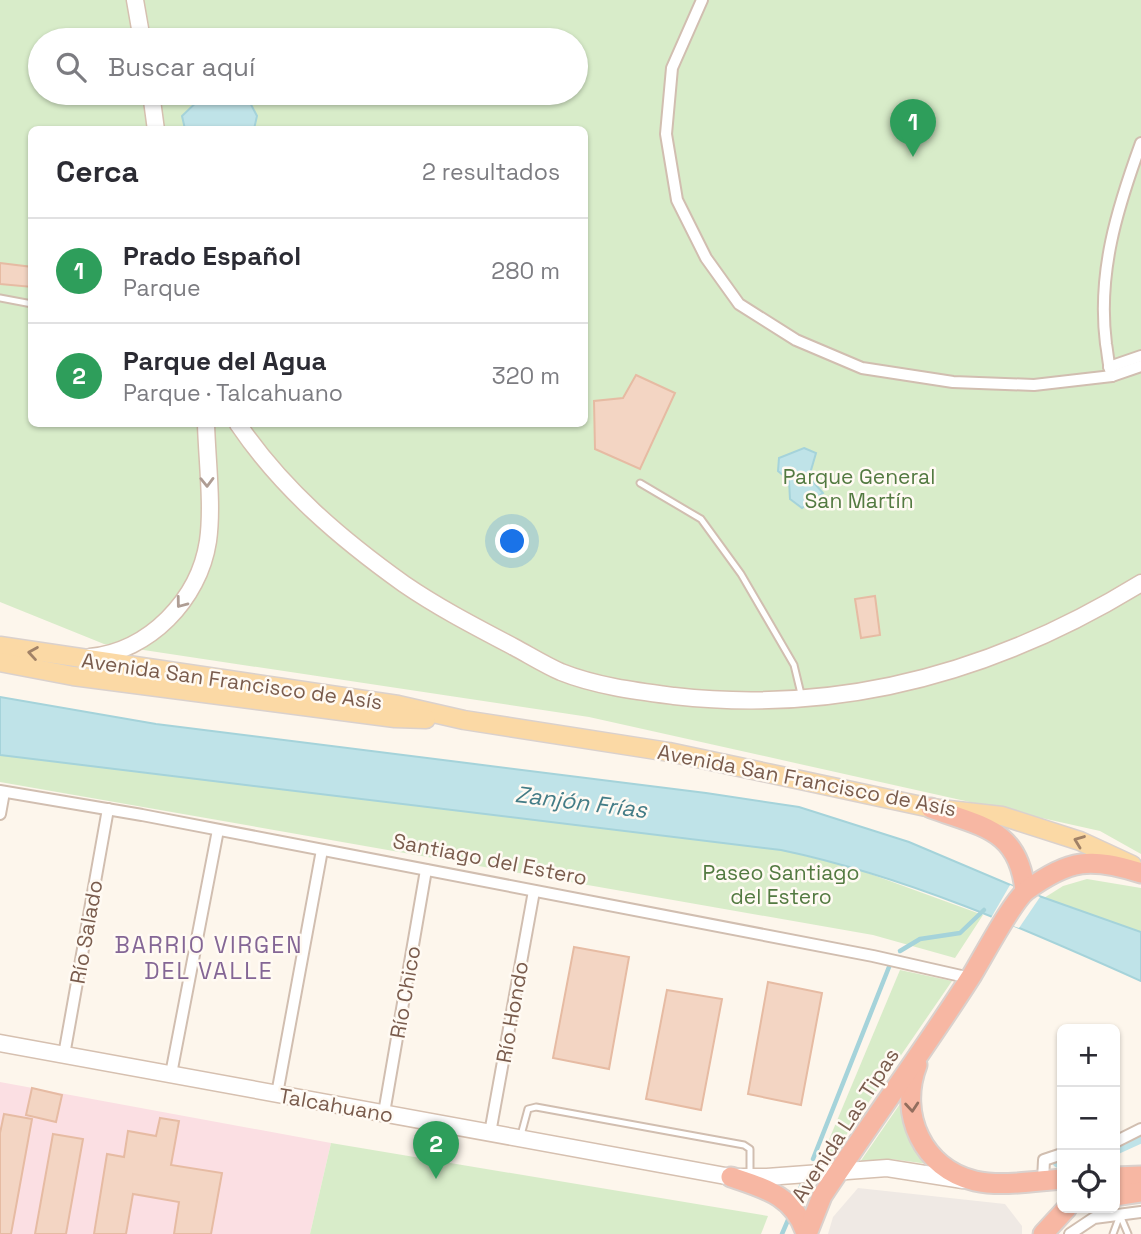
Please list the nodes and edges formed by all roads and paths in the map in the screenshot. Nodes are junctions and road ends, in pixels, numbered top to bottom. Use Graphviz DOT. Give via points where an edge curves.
graph roads {
  1 [pos="135,0"];
  2 [pos="702,0"];
  3 [pos="140,28"];
  4 [pos="152,105"];
  5 [pos="155,126"];
  6 [pos="1141,143"];
  7 [pos="0,298"];
  8 [pos="28,302"];
  9 [pos="1141,356"];
  10 [pos="1141,366"];
  11 [pos="1110,371"];
  12 [pos="206,427"];
  13 [pos="240,427"];
  14 [pos="640,483"];
  15 [pos="1141,583"];
  16 [pos="0,646"];
  17 [pos="74,658"];
  18 [pos="0,662"];
  19 [pos="803,701"];
  20 [pos="464,720"];
  21 [pos="2,792"];
  22 [pos="931,808"];
  23 [pos="108,809"];
  24 [pos="0,814"];
  25 [pos="218,830"];
  26 [pos="322,850"];
  27 [pos="426,870"];
  28 [pos="1141,871"];
  29 [pos="534,891"];
  30 [pos="1025,891"];
  31 [pos="970,978"];
  32 [pos="926,1042"];
  33 [pos="0,1043"];
  34 [pos="64,1055"];
  35 [pos="171,1074"];
  36 [pos="277,1094"];
  37 [pos="384,1113"];
  38 [pos="1141,1129"];
  39 [pos="489,1133"];
  40 [pos="520,1138"];
  41 [pos="1120,1140"];
  42 [pos="1057,1156"];
  43 [pos="839,1170"];
  44 [pos="1141,1176"];
  45 [pos="741,1177"];
  46 [pos="1120,1177"];
  47 [pos="1053,1180"];
  48 [pos="976,1181"];
  49 [pos="1141,1192"];
  50 [pos="1120,1195"];
  51 [pos="1141,1212"];
  52 [pos="1062,1213"];
  53 [pos="1120,1215"];
  54 [pos="806,1234"];
  55 [pos="1043,1234"];
  56 [pos="1070,1234"];
  57 [pos="1113,1234"];
  58 [pos="1128,1234"];
  1 -- 3 [label="street"];
  2 -- 11 [label="street" via="672,68 666,134 677,200 706,258 739,304 796,340 862,368 953,382 1034,385"];
  4 -- 5 [label="street"];
  6 -- 11 [label="street" via="1114,220 1104,279"];
  7 -- 8 [label="lane"];
  9 -- 11 [label="street"];
  10 -- 11 [label="street"];
  12 -- 17 [label="street, one-way" via="208,541 191,589 176,610 139,642 108,655"];
  13 -- 19 [label="street" via="295,494 355,549 441,609 561,672 629,690 730,702"];
  14 -- 19 [label="lane" via="701,519 741,574 793,665"];
  15 -- 19 [label="street" via="1012,650 920,681"];
  17 -- 16 [label="main road, Avenida San Francisco de Asís, one-way"];
  17 -- 20 [label="main road, Avenida San Francisco de Asís" via="398,705"];
  18 -- 20 [label="main road, Avenida San Francisco de Asís" via="72,676 396,718"];
  20 -- 22 [label="main road, Avenida San Francisco de Asís" via="669,752"];
  21 -- 23 [label="street, Santiago del Estero"];
  21 -- 24 [label="street"];
  28 -- 22 [label="main road, Avenida San Francisco de Asís, one-way" via="1080,841 1002,816"];
  22 -- 30 [label="highway" via="1004,840 1022,866"];
  23 -- 25 [label="street, Santiago del Estero"];
  23 -- 34 [label="street, Río Salado"];
  25 -- 26 [label="street, Santiago del Estero"];
  25 -- 35 [label="street"];
  26 -- 27 [label="street, Santiago del Estero"];
  26 -- 36 [label="street"];
  27 -- 29 [label="street, Santiago del Estero"];
  27 -- 37 [label="street, Río Chico"];
  28 -- 30 [label="highway" via="1081,862"];
  29 -- 31 [label="street, Santiago del Estero"];
  29 -- 39 [label="street, Río Hondo"];
  30 -- 31 [label="highway, Avenida Las Tipas"];
  31 -- 32 [label="highway, Avenida Las Tipas"];
  32 -- 43 [label="highway, Avenida Las Tipas"];
  32 -- 48 [label="highway, Avenida Las Tipas, one-way" via="912,1082 915,1131 938,1163"];
  33 -- 34 [label="street, Talcahuano"];
  34 -- 35 [label="street, Talcahuano"];
  35 -- 36 [label="street, Talcahuano"];
  36 -- 37 [label="street, Talcahuano"];
  37 -- 39 [label="street, Talcahuano"];
  38 -- 41 [label="street"];
  39 -- 40 [label="street, Talcahuano"];
  40 -- 45 [label="street, Talcahuano"];
  40 -- 45 [label="lane" via="528,1108 536,1107 744,1145 750,1149"];
  42 -- 47 [label="street" via="1044,1160 1041,1172"];
  43 -- 45 [label="street, Talcahuano"];
  43 -- 48 [label="street" via="901,1169"];
  43 -- 54 [label="highway, Avenida Las Tipas" via="814,1210"];
  44 -- 46 [label="highway"];
  45 -- 54 [label="highway" via="783,1198"];
  47 -- 48 [label="highway"];
  49 -- 50 [label="highway"];
  51 -- 53 [label="street"];
  52 -- 55 [label="highway"];
  53 -- 56 [label="street" via="1094,1218"];
  53 -- 57 [label="lane"];
  53 -- 58 [label="lane"];
}
